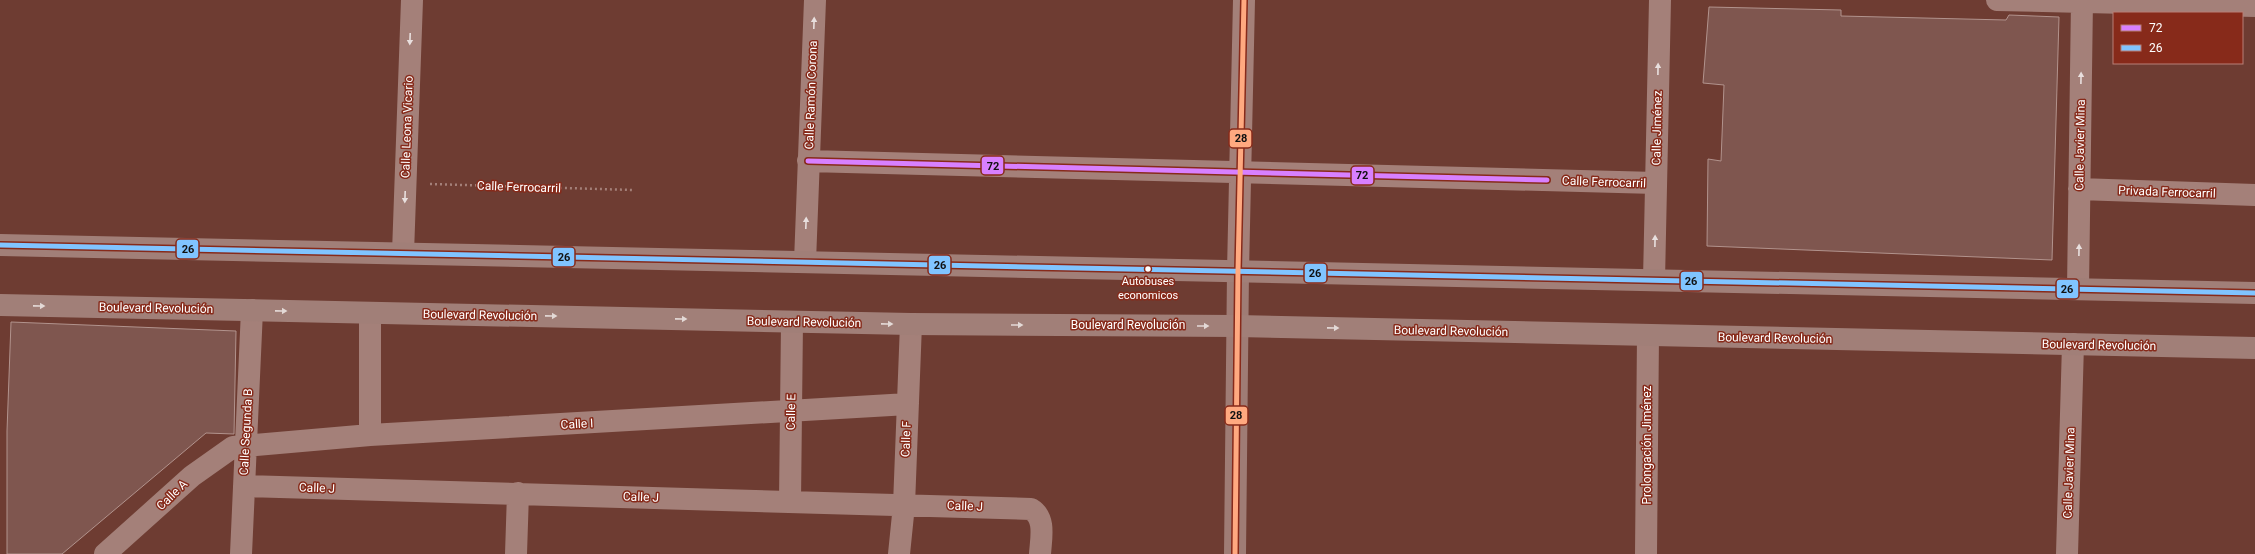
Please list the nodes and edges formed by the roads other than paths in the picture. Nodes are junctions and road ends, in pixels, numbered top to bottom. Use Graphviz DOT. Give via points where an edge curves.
graph roads {
  1 [pos="412,0"];
  2 [pos="815,0"];
  3 [pos="1244,0"];
  4 [pos="1660,0"];
  5 [pos="1997,0"];
  6 [pos="2082,1"];
  7 [pos="2255,6"];
  8 [pos="808,161"];
  9 [pos="1240,172"];
  10 [pos="1656,183"];
  11 [pos="2080,189"];
  12 [pos="2255,195"];
  13 [pos="0,245"];
  14 [pos="403,253"];
  15 [pos="805,262"];
  16 [pos="1238,271"];
  17 [pos="1654,280"];
  18 [pos="2078,289"];
  19 [pos="2255,293"];
  20 [pos="0,305"];
  21 [pos="252,310"];
  22 [pos="370,313"];
  23 [pos="792,322"];
  24 [pos="911,324"];
  25 [pos="1238,326"];
  26 [pos="1648,335"];
  27 [pos="2073,344"];
  28 [pos="2255,348"];
  29 [pos="908,404"];
  30 [pos="791,412"];
  31 [pos="370,435"];
  32 [pos="246,447"];
  33 [pos="244,486"];
  34 [pos="518,494"];
  35 [pos="790,501"];
  36 [pos="904,505"];
  37 [pos="105,554"];
  38 [pos="240,554"];
  39 [pos="516,554"];
  40 [pos="899,554"];
  41 [pos="1040,554"];
  42 [pos="1235,554"];
  43 [pos="1646,554"];
  44 [pos="2067,554"];
  1 -- 14 [label="street, Calle Leona Vicario, one-way"];
  8 -- 2 [label="street, Calle Ramón Corona, one-way"];
  3 -- 9 [label="street"];
  10 -- 4 [label="street, Calle Jiménez, one-way"];
  5 -- 6 [label="street"];
  6 -- 7 [label="street"];
  11 -- 6 [label="street, Calle Javier Mina, one-way"];
  8 -- 9 [label="street, Calle Ferrocarril"];
  15 -- 8 [label="street, Calle Ramón Corona, one-way"];
  9 -- 10 [label="street, Calle Ferrocarril"];
  9 -- 16 [label="street"];
  17 -- 10 [label="street, Calle Jiménez, one-way"];
  11 -- 12 [label="street, Privada Ferrocarril"];
  18 -- 11 [label="street, Calle Javier Mina, one-way"];
  13 -- 14 [label="main road"];
  14 -- 15 [label="main road"];
  15 -- 16 [label="main road"];
  16 -- 17 [label="main road"];
  16 -- 25 [label="main road"];
  17 -- 18 [label="main road"];
  18 -- 19 [label="main road"];
  20 -- 21 [label="main road, Boulevard Revolución, one-way"];
  21 -- 22 [label="main road, Boulevard Revolución, one-way"];
  21 -- 32 [label="street, Calle Segunda B"];
  22 -- 23 [label="main road, Boulevard Revolución, one-way"];
  22 -- 31 [label="street"];
  23 -- 24 [label="main road, Boulevard Revolución, one-way"];
  23 -- 30 [label="street, Calle E"];
  24 -- 25 [label="main road, Boulevard Revolución, one-way"];
  24 -- 29 [label="street, Calle F"];
  25 -- 26 [label="main road, Boulevard Revolución, one-way"];
  25 -- 42 [label="main road"];
  26 -- 27 [label="main road, Boulevard Revolución"];
  26 -- 43 [label="street, Prolongación Jiménez"];
  27 -- 28 [label="main road, Boulevard Revolución"];
  27 -- 44 [label="street, Calle Javier Mina"];
  29 -- 30 [label="street, Calle I"];
  29 -- 36 [label="street, Calle F"];
  30 -- 31 [label="street, Calle I"];
  30 -- 35 [label="street, Calle E"];
  31 -- 32 [label="street, Calle I"];
  32 -- 33 [label="street, Calle Segunda B"];
  32 -- 37 [label="street, Calle A" via="233,447 219,455"];
  33 -- 34 [label="street, Calle J"];
  33 -- 38 [label="street, Calle Segunda B"];
  34 -- 35 [label="street, Calle J"];
  34 -- 39 [label="street"];
  35 -- 36 [label="street, Calle J"];
  36 -- 40 [label="street, Calle F"];
  36 -- 41 [label="street, Calle J" via="1031,509 1041,520"];
}
